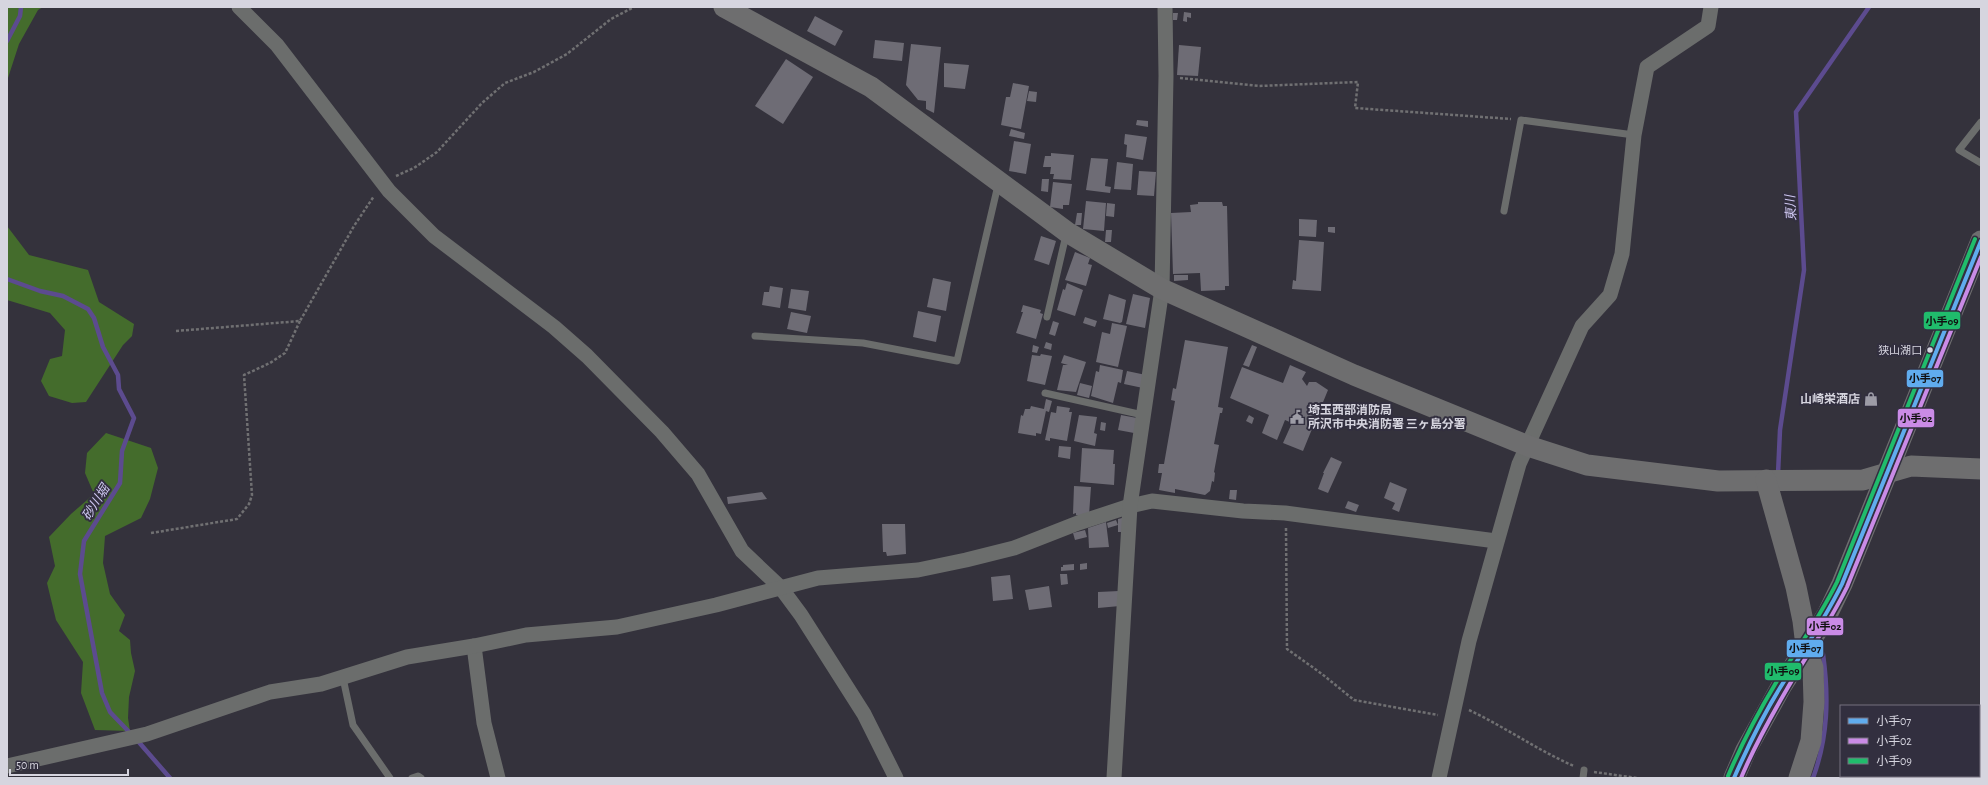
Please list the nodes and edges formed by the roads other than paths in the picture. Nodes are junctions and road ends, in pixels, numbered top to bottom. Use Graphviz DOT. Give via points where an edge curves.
graph roads {
  1 [pos="239,7"];
  2 [pos="724,7"];
  3 [pos="1165,7"];
  4 [pos="1711,7"];
  5 [pos="1981,122"];
  6 [pos="1634,135"];
  7 [pos="1981,163"];
  8 [pos="999,183"];
  9 [pos="1504,211"];
  10 [pos="1067,232"];
  11 [pos="1981,241"];
  12 [pos="1162,289"];
  13 [pos="1047,317"];
  14 [pos="755,336"];
  15 [pos="1045,393"];
  16 [pos="1143,415"];
  17 [pos="1528,446"];
  18 [pos="1981,469"];
  19 [pos="1888,472"];
  20 [pos="1775,480"];
  21 [pos="1130,506"];
  22 [pos="1496,541"];
  23 [pos="781,588"];
  24 [pos="474,646"];
  25 [pos="1806,646"];
  26 [pos="343,678"];
  27 [pos="7,766"];
  28 [pos="390,778"];
  29 [pos="412,778"];
  30 [pos="421,778"];
  31 [pos="498,778"];
  32 [pos="896,778"];
  33 [pos="1114,778"];
  34 [pos="1439,778"];
  35 [pos="1734,778"];
  36 [pos="1799,778"];
  1 -- 23 [label="street" via="277,45 382,183 434,236 554,327 587,356 646,416 698,474 742,551"];
  2 -- 8 [label="street" via="871,87"];
  3 -- 12 [label="street"];
  4 -- 6 [label="street" via="1708,26 1647,67"];
  5 -- 7 [label="lane" via="1959,150"];
  6 -- 9 [label="lane" via="1521,120"];
  6 -- 17 [label="street" via="1622,254 1610,295 1582,326"];
  8 -- 10 [label="street"];
  8 -- 14 [label="lane" via="957,361 863,343"];
  10 -- 12 [label="street"];
  10 -- 13 [label="lane"];
  11 -- 19 [label="street"];
  12 -- 16 [label="street"];
  12 -- 17 [label="street" via="1354,375"];
  15 -- 16 [label="lane"];
  16 -- 21 [label="street"];
  17 -- 20 [label="street" via="1588,465 1711,480"];
  17 -- 22 [label="street" via="1519,464"];
  18 -- 19 [label="street" via="1911,466"];
  19 -- 20 [label="street" via="1863,480"];
  19 -- 25 [label="street" via="1842,584 1827,615"];
  20 -- 25 [label="street" via="1804,621"];
  21 -- 22 [label="street" via="1152,501 1286,513"];
  21 -- 23 [label="street" via="1014,548 966,560 918,570 818,578"];
  21 -- 33 [label="street"];
  22 -- 34 [label="street" via="1469,642"];
  23 -- 24 [label="street" via="617,627 526,635"];
  23 -- 32 [label="street" via="864,714"];
  24 -- 26 [label="street" via="407,657"];
  24 -- 31 [label="street" via="484,724"];
  25 -- 35 [label="street" via="1765,715"];
  25 -- 36 [label="street" via="1813,668 1814,702 1811,741"];
  26 -- 27 [label="street" via="270,692 147,734"];
  26 -- 28 [label="lane" via="353,725"];
  29 -- 30 [label="lane"];
}
